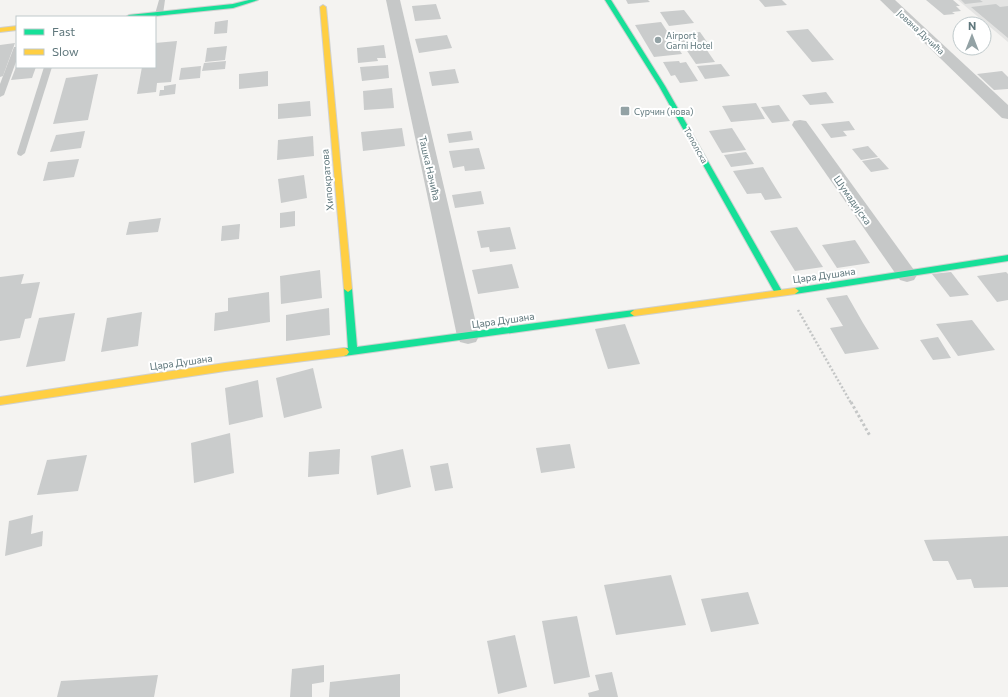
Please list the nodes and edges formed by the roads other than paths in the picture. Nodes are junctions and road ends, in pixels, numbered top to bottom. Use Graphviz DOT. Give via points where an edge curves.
graph roads {
  1 [pos="162,0"];
  2 [pos="255,0"];
  3 [pos="393,0"];
  4 [pos="608,0"];
  5 [pos="887,0"];
  6 [pos="323,7"];
  7 [pos="160,14"];
  8 [pos="139,16"];
  9 [pos="16,28"];
  10 [pos="0,30"];
  11 [pos="16,51"];
  12 [pos="48,68"];
  13 [pos="2,83"];
  14 [pos="0,95"];
  15 [pos="1008,114"];
  16 [pos="800,125"];
  17 [pos="21,153"];
  18 [pos="1008,258"];
  19 [pos="907,275"];
  20 [pos="783,292"];
  21 [pos="468,336"];
  22 [pos="352,351"];
  23 [pos="0,401"];
  1 -- 7 [label="lane"];
  2 -- 7 [label="street" via="233,6"];
  3 -- 21 [label="street, Ташка Начића"];
  4 -- 20 [label="street, Тополска" via="662,86"];
  5 -- 15 [label="street, Јована Дучића"];
  6 -- 22 [label="street, Хипократова"];
  7 -- 8 [label="street"];
  9 -- 10 [label="street"];
  11 -- 13 [label="lane"];
  12 -- 17 [label="lane"];
  13 -- 14 [label="lane"];
  16 -- 19 [label="street, Шумадијска"];
  18 -- 19 [label="street, Цара Душана"];
  19 -- 20 [label="street, Цара Душана"];
  20 -- 21 [label="street, Цара Душана"];
  21 -- 22 [label="street, Цара Душана"];
  22 -- 23 [label="street, Цара Душана" via="225,367"];
}
